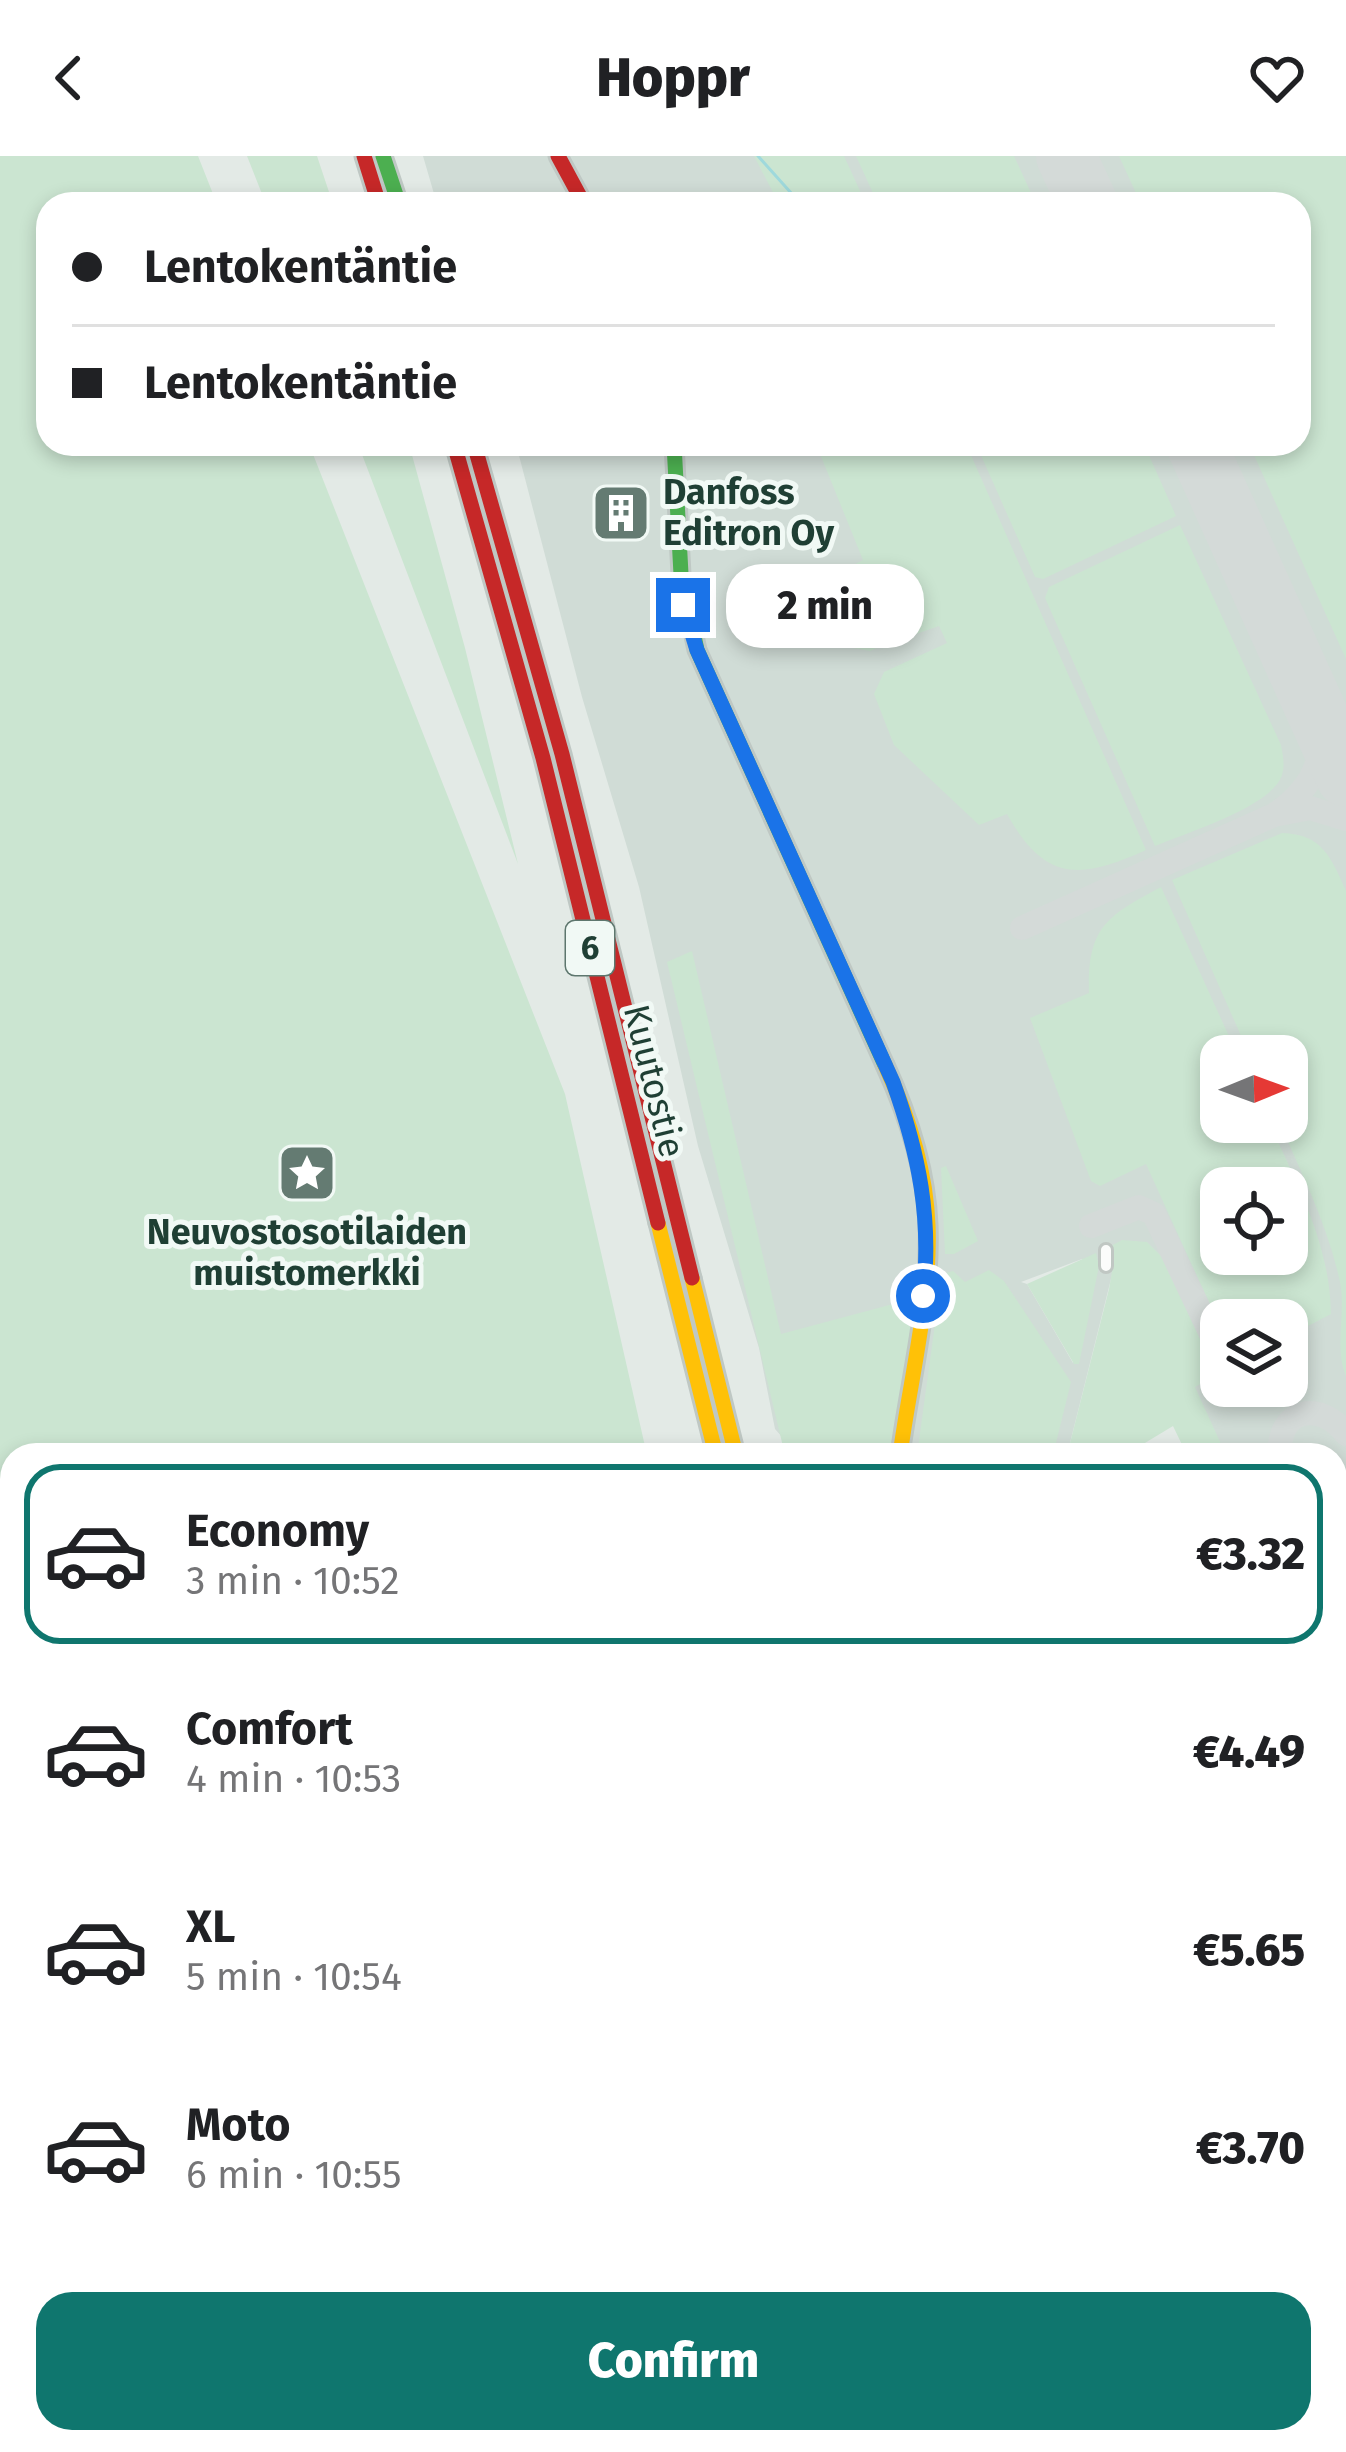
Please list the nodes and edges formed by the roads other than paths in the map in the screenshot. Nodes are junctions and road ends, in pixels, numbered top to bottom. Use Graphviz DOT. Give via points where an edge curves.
graph roads {
  1 [pos="364,156"];
  2 [pos="383,156"];
  3 [pos="558,156"];
  4 [pos="376,192"];
  5 [pos="395,192"];
  6 [pos="578,192"];
  7 [pos="457,456"];
  8 [pos="477,456"];
  9 [pos="674,456"];
  10 [pos="1106,1250"];
  11 [pos="1106,1266"];
  12 [pos="713,1443"];
  13 [pos="733,1443"];
  14 [pos="902,1443"];
  1 -- 4 [label="main road"];
  2 -- 5 [label="main road"];
  3 -- 6 [label="main road"];
  7 -- 12 [label="main road, Kuutostie / 6" via="543,758"];
  8 -- 13 [label="main road, Kuutostie / 6" via="562,754"];
  9 -- 14 [label="main road" via="678,570 697,650 893,1082 923,1177 927,1263"];
  10 -- 11 [label="street"];
}
